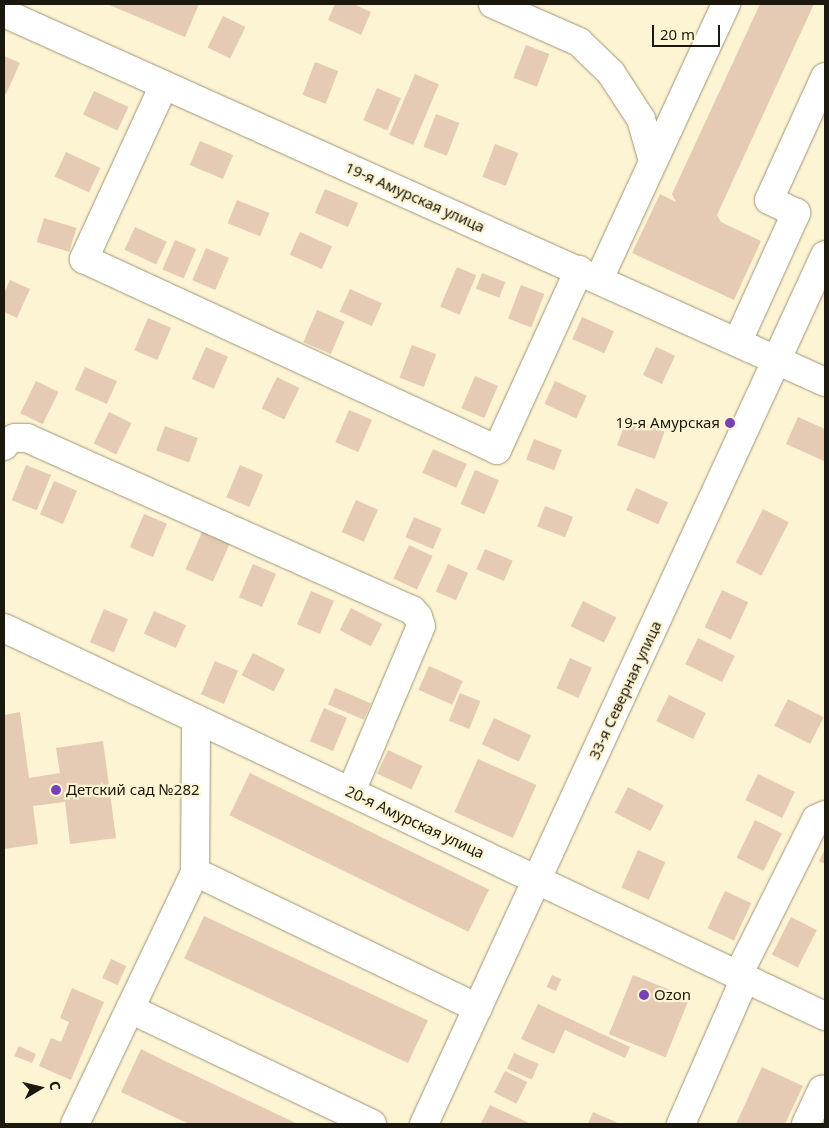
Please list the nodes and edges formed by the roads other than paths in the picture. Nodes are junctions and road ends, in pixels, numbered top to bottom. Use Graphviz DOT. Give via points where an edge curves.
graph roads {
  1 [pos="493,4"];
  2 [pos="726,4"];
  3 [pos="4,13"];
  4 [pos="825,77"];
  5 [pos="164,85"];
  6 [pos="653,161"];
  7 [pos="825,255"];
  8 [pos="589,275"];
  9 [pos="738,341"];
  10 [pos="776,359"];
  11 [pos="825,382"];
  12 [pos="4,446"];
  13 [pos="4,628"];
  14 [pos="196,719"];
  15 [pos="351,792"];
  16 [pos="825,815"];
  17 [pos="195,872"];
  18 [pos="538,880"];
  19 [pos="742,976"];
  20 [pos="478,1008"];
  21 [pos="130,1009"];
  22 [pos="825,1016"];
  23 [pos="822,1090"];
  24 [pos="75,1124"];
  25 [pos="372,1124"];
  26 [pos="424,1124"];
  27 [pos="681,1124"];
  28 [pos="806,1124"];
  1 -- 6 [label="street" via="579,42 611,73 641,118"];
  2 -- 6 [label="street"];
  3 -- 5 [label="street, 19-я Амурская улица"];
  4 -- 9 [label="street" via="769,200 796,213"];
  5 -- 8 [label="street, 19-я Амурская улица"];
  5 -- 8 [label="street" via="84,259 497,450"];
  6 -- 8 [label="street"];
  7 -- 10 [label="street, 33-я Северная улица"];
  8 -- 9 [label="street, 19-я Амурская улица"];
  9 -- 10 [label="street, 19-я Амурская улица"];
  10 -- 11 [label="street, 19-я Амурская улица"];
  10 -- 18 [label="street, 33-я Северная улица"];
  12 -- 15 [label="street" via="15,438 27,438 412,610 420,626"];
  13 -- 14 [label="street, 20-я Амурская улица"];
  14 -- 15 [label="street, 20-я Амурская улица"];
  14 -- 17 [label="street"];
  15 -- 18 [label="street, 20-я Амурская улица"];
  16 -- 19 [label="street" via="816,819"];
  17 -- 20 [label="street"];
  17 -- 21 [label="street"];
  18 -- 19 [label="street, 20-я Амурская улица"];
  18 -- 20 [label="street, 33-я Северная улица"];
  19 -- 22 [label="street, 20-я Амурская улица"];
  19 -- 27 [label="street"];
  20 -- 26 [label="street, 33-я Северная улица"];
  21 -- 24 [label="street"];
  21 -- 25 [label="street"];
  23 -- 28 [label="street"];
}
